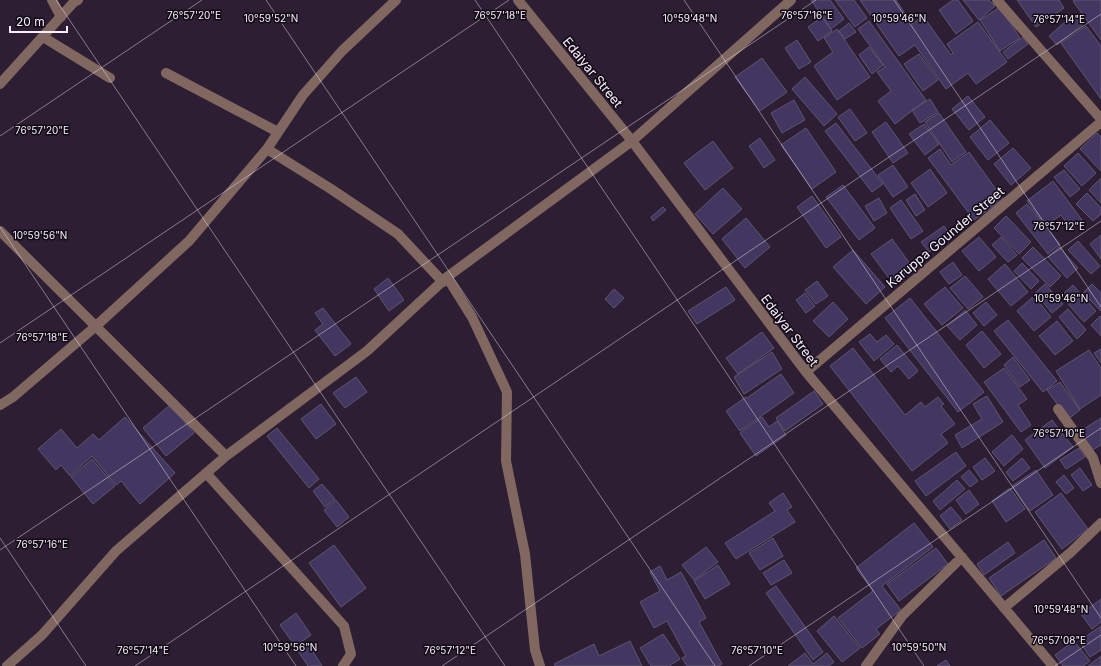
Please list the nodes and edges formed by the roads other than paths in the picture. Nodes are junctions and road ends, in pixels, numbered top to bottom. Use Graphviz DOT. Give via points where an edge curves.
graph roads {
  1 [pos="52,0"];
  2 [pos="78,0"];
  3 [pos="396,0"];
  4 [pos="518,0"];
  5 [pos="791,0"];
  6 [pos="997,0"];
  7 [pos="60,17"];
  8 [pos="43,37"];
  9 [pos="166,73"];
  10 [pos="110,78"];
  11 [pos="0,84"];
  12 [pos="1101,119"];
  13 [pos="1101,122"];
  14 [pos="278,132"];
  15 [pos="632,141"];
  16 [pos="267,149"];
  17 [pos="0,231"];
  18 [pos="445,280"];
  19 [pos="96,326"];
  20 [pos="806,372"];
  21 [pos="0,406"];
  22 [pos="1058,409"];
  23 [pos="226,456"];
  24 [pos="206,473"];
  25 [pos="1101,482"];
  26 [pos="1101,523"];
  27 [pos="962,557"];
  28 [pos="1004,608"];
  29 [pos="6,666"];
  30 [pos="343,666"];
  31 [pos="540,666"];
  32 [pos="866,666"];
  33 [pos="1053,666"];
  1 -- 7 [label="street"];
  2 -- 7 [label="street"];
  3 -- 14 [label="street" via="337,56 303,95"];
  4 -- 15 [label="street, Edaiyar Street"];
  5 -- 15 [label="street"];
  6 -- 12 [label="street"];
  7 -- 8 [label="street"];
  8 -- 10 [label="street"];
  8 -- 11 [label="street"];
  9 -- 14 [label="street"];
  13 -- 20 [label="street, Karuppa Gounder Street"];
  14 -- 16 [label="street"];
  15 -- 18 [label="street"];
  15 -- 20 [label="street, Edaiyar Street"];
  16 -- 18 [label="street" via="398,234"];
  16 -- 19 [label="street" via="189,241"];
  17 -- 19 [label="street"];
  18 -- 23 [label="street" via="367,351"];
  18 -- 31 [label="street" via="472,317 508,392 506,460 525,554 535,650"];
  19 -- 21 [label="street"];
  19 -- 23 [label="street"];
  20 -- 27 [label="street, Edaiyar Street"];
  22 -- 25 [label="street" via="1093,458"];
  23 -- 24 [label="street"];
  24 -- 29 [label="street" via="116,551 42,635"];
  24 -- 30 [label="street" via="344,626 351,654"];
  26 -- 28 [label="street" via="1070,553"];
  27 -- 28 [label="street, Edaiyar Street"];
  27 -- 32 [label="street" via="902,616"];
  28 -- 33 [label="street, Edaiyar Street"];
}
